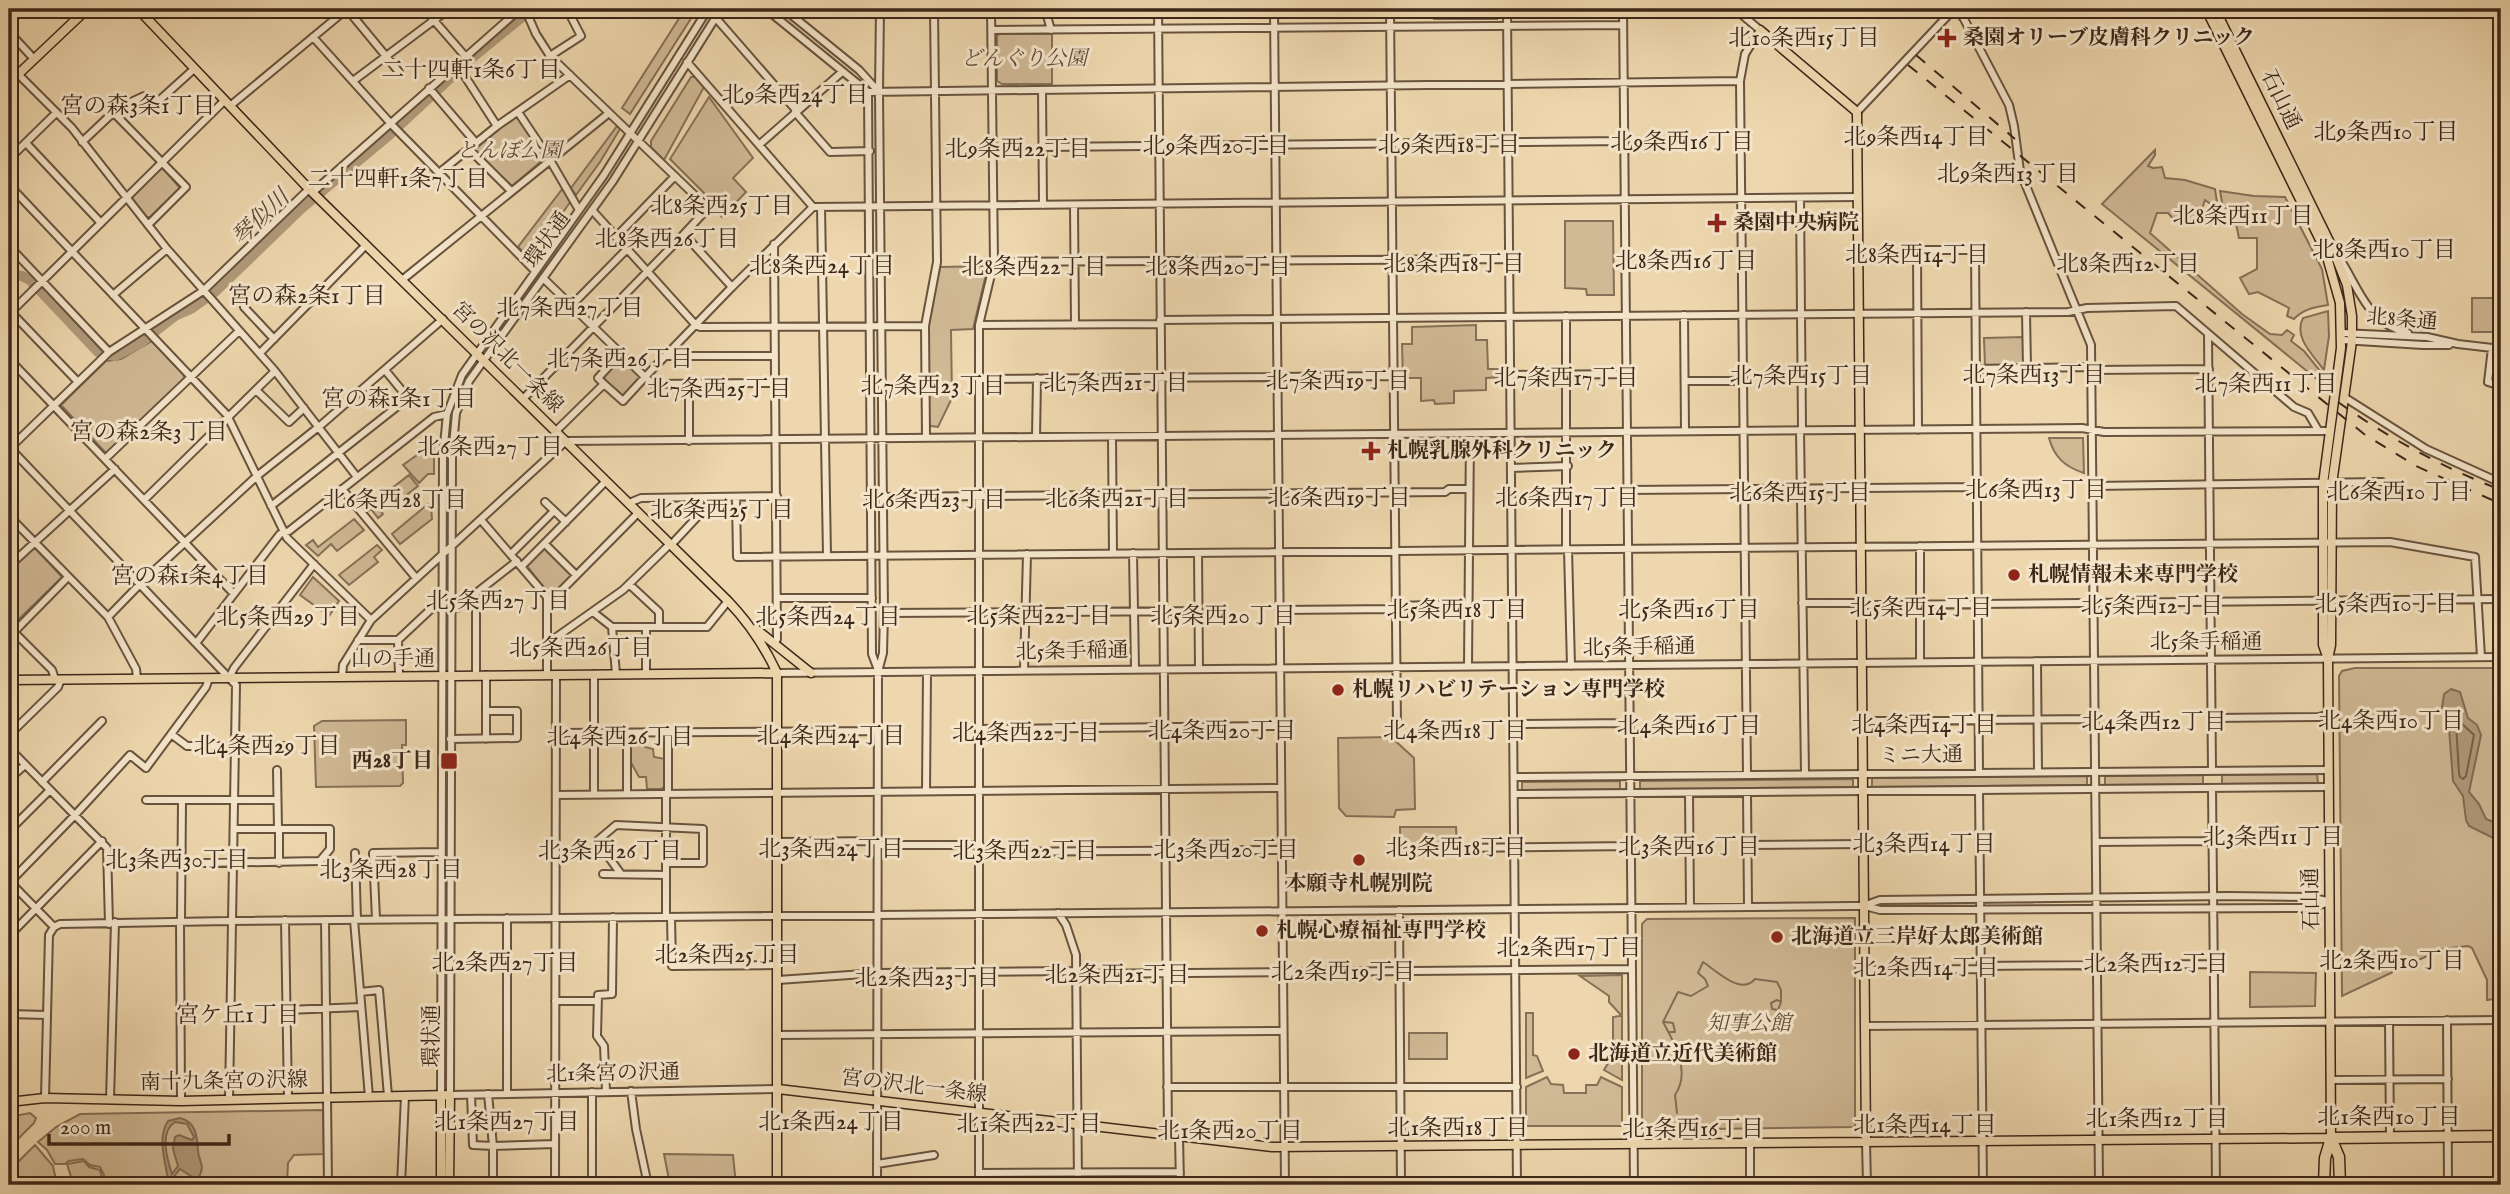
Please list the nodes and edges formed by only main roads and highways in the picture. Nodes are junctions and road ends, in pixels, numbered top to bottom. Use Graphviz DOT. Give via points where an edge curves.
graph roads {
  1 [pos="87,9"];
  2 [pos="138,9"];
  3 [pos="2206,9"];
  4 [pos="2215,9"];
  5 [pos="1760,30"];
  6 [pos="9,83"];
  7 [pos="2327,484"];
  8 [pos="750,625"];
  9 [pos="777,673"];
  10 [pos="811,673"];
  11 [pos="9,680"];
  12 [pos="778,1089"];
  13 [pos="445,1095"];
  14 [pos="9,1102"];
  15 [pos="2501,1136"];
  16 [pos="2331,1138"];
  17 [pos="1866,1142"];
  18 [pos="441,1185"];
  19 [pos="450,1185"];
  20 [pos="777,1185"];
  21 [pos="2324,1185"];
  22 [pos="2340,1185"];
  1 -- 6 [label="main road"];
  2 -- 8 [label="main road, 宮の沢北一条線" via="314,193"];
  3 -- 7 [label="main road, 石山通" via="2325,250 2340,303 2342,336"];
  4 -- 7 [label="main road, 石山通" via="2347,285 2352,337"];
  5 -- 17 [label="main road" via="1857,112"];
  7 -- 16 [label="main road, 石山通" via="2323,645 2328,659 2329,714"];
  8 -- 9 [label="main road, 宮の沢北一条線"];
  8 -- 10 [label="main road"];
  9 -- 11 [label="main road, 山の手通"];
  9 -- 12 [label="main road, 宮の沢北一条線"];
  12 -- 17 [label="main road, 宮の沢北一条線" via="1284,1147"];
  12 -- 20 [label="main road"];
  13 -- 14 [label="main road, 南十九条宮の沢線"];
  13 -- 18 [label="main road"];
  13 -- 19 [label="main road"];
  15 -- 16 [label="highway"];
  16 -- 17 [label="main road, 宮の沢北一条線"];
  16 -- 21 [label="highway"];
  16 -- 22 [label="highway" via="2339,1157"];
}
